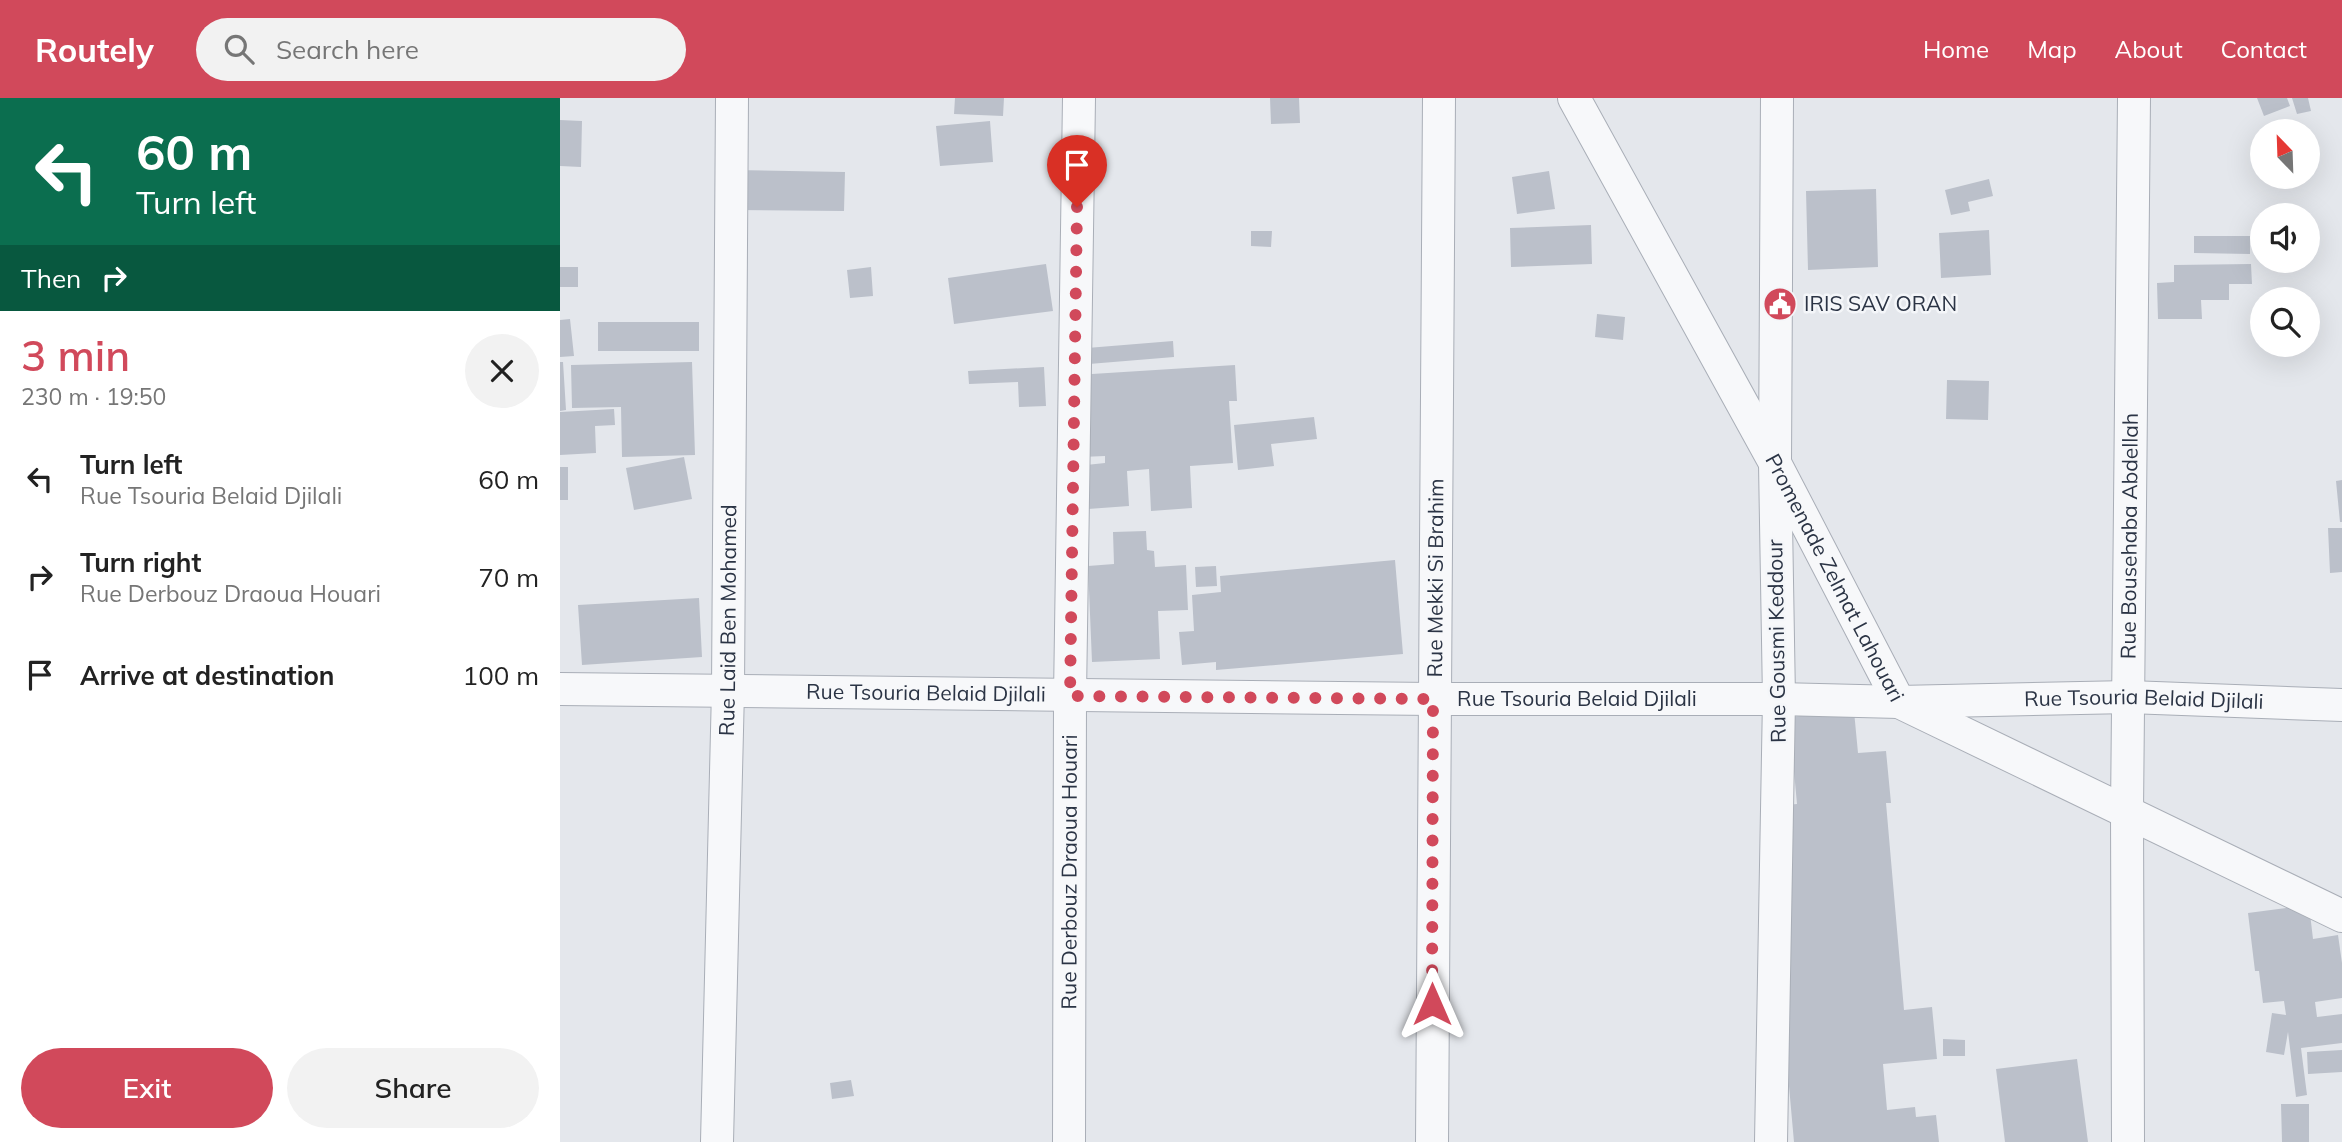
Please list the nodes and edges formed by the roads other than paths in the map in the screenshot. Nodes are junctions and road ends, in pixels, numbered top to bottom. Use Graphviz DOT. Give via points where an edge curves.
graph roads {
  1 [pos="732,98"];
  2 [pos="1079,98"];
  3 [pos="1439,98"];
  4 [pos="1574,98"];
  5 [pos="1777,98"];
  6 [pos="2134,98"];
  7 [pos="1775,463"];
  8 [pos="560,689"];
  9 [pos="728,690"];
  10 [pos="1070,696"];
  11 [pos="2129,697"];
  12 [pos="1433,699"];
  13 [pos="1779,699"];
  14 [pos="1899,702"];
  15 [pos="2342,705"];
  16 [pos="2127,811"];
  17 [pos="2342,916"];
  18 [pos="717,1142"];
  19 [pos="1069,1142"];
  20 [pos="1432,1142"];
  21 [pos="1771,1142"];
  22 [pos="2128,1142"];
  1 -- 9 [label="street, Rue Laid Ben Mohamed"];
  2 -- 10 [label="street, Rue Derbouz Draoua Houari"];
  3 -- 12 [label="street, Rue Mekki Si Brahim"];
  4 -- 7 [label="street, Promenade Zelmat Lahouari"];
  5 -- 7 [label="street, Rue Gousmi Keddour"];
  6 -- 11 [label="street, Rue Bousehaba Abdellah"];
  7 -- 13 [label="street, Rue Gousmi Keddour"];
  7 -- 14 [label="street, Promenade Zelmat Lahouari"];
  8 -- 9 [label="street, Rue Tsouria Belaid Djilali"];
  9 -- 10 [label="street, Rue Tsouria Belaid Djilali"];
  9 -- 18 [label="street, Rue Laid Ben Mohamed"];
  10 -- 12 [label="street, Rue Tsouria Belaid Djilali"];
  10 -- 19 [label="street, Rue Derbouz Draoua Houari"];
  11 -- 14 [label="street, Rue Tsouria Belaid Djilali"];
  11 -- 15 [label="street, Rue Tsouria Belaid Djilali"];
  11 -- 16 [label="street, Rue Bousehaba Abdellah"];
  12 -- 13 [label="street, Rue Tsouria Belaid Djilali"];
  12 -- 20 [label="street, Rue Mekki Si Brahim"];
  13 -- 14 [label="street, Rue Tsouria Belaid Djilali"];
  13 -- 21 [label="street, Rue Gousmi Keddour"];
  14 -- 16 [label="street, Promenade Zelmat Lahouari"];
  16 -- 17 [label="street, Promenade Zelmat Lahouari"];
  16 -- 22 [label="street, Rue Bousehaba Abdellah"];
}
